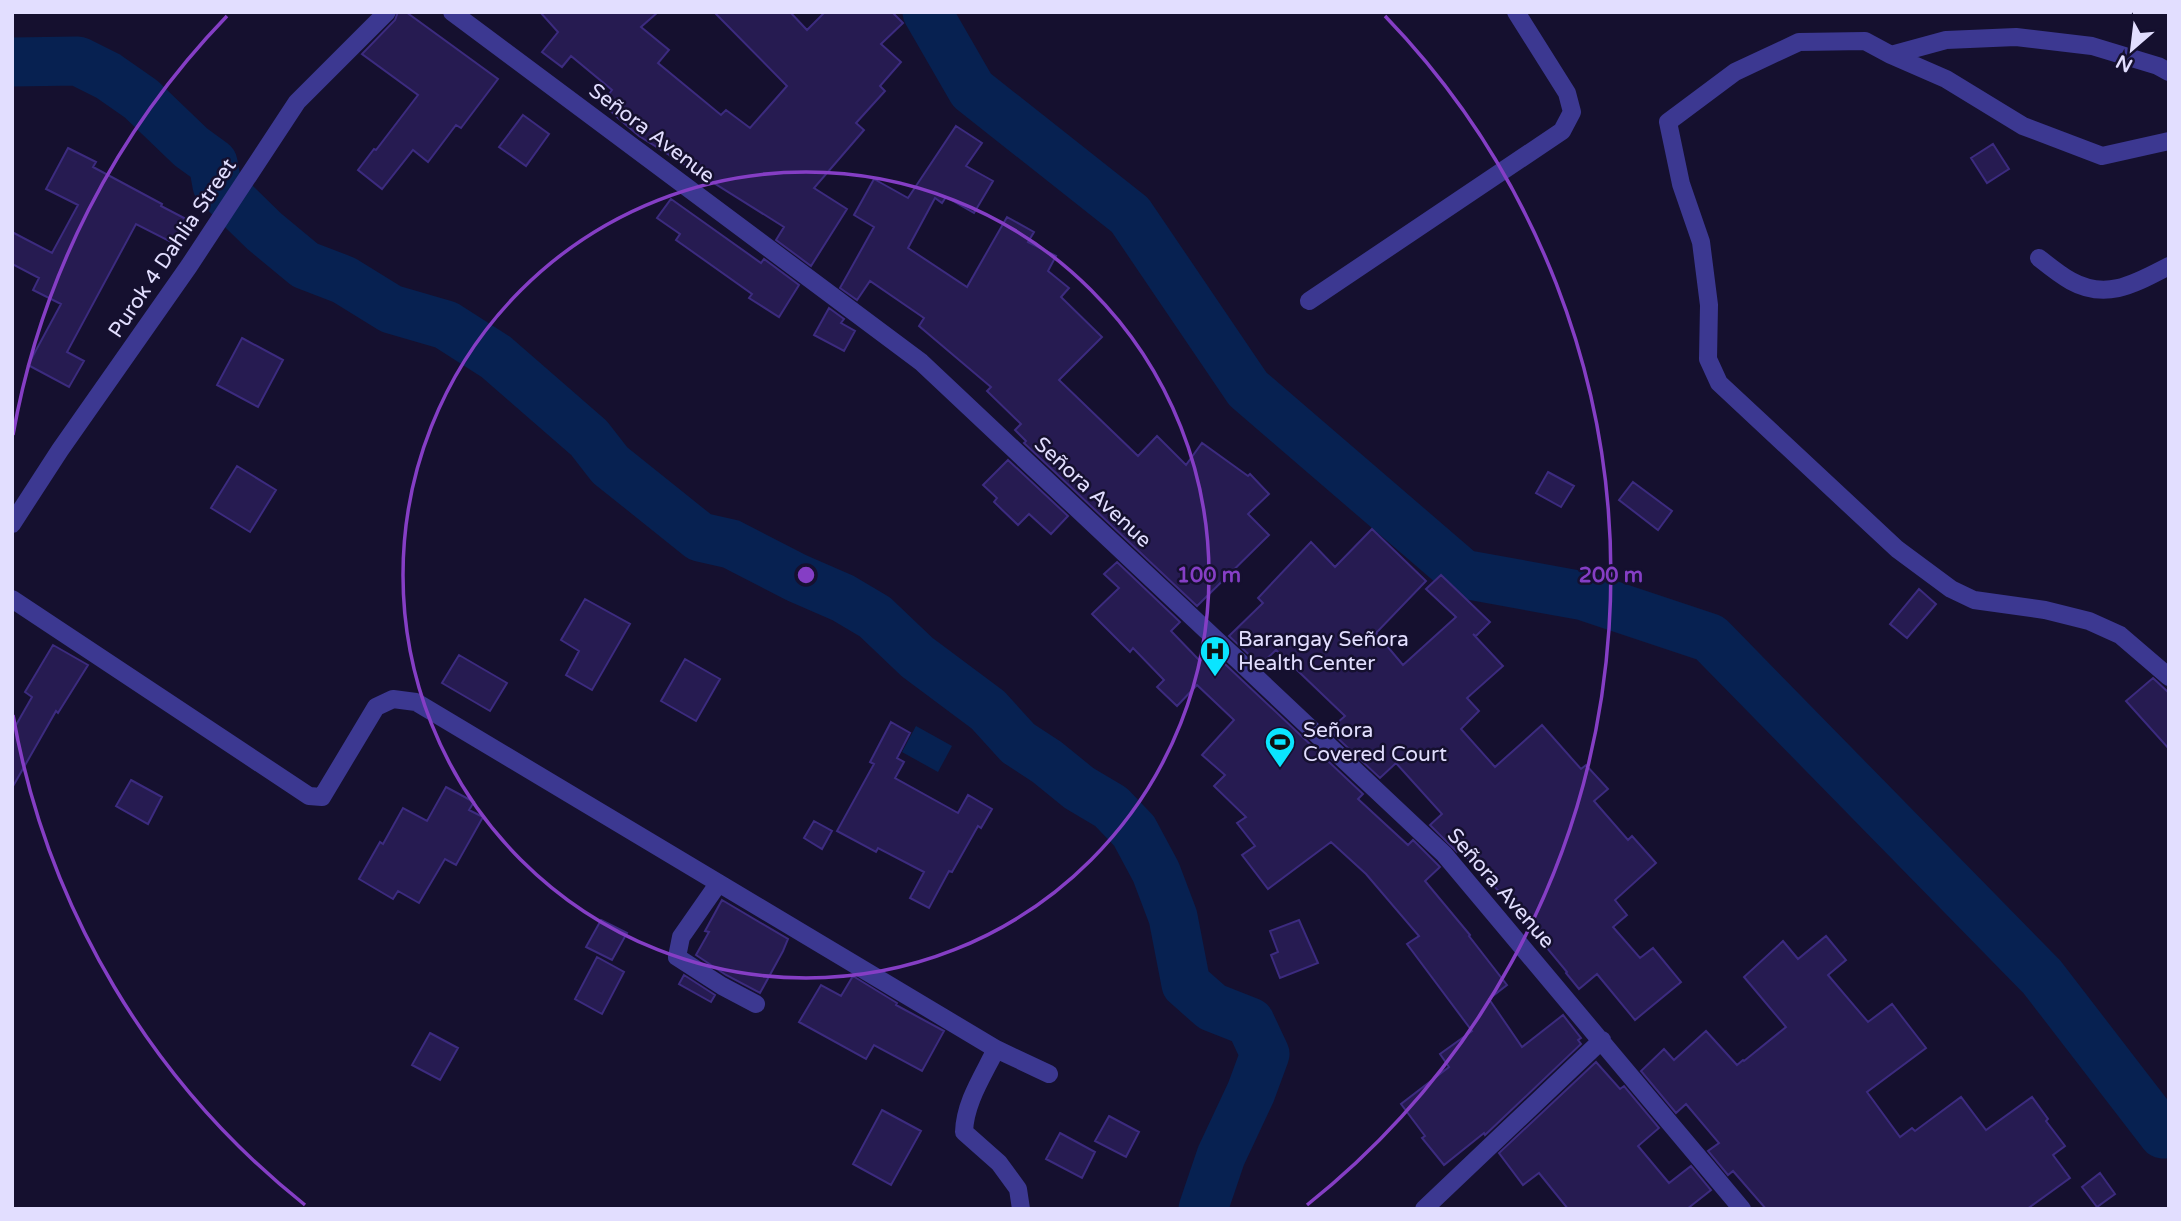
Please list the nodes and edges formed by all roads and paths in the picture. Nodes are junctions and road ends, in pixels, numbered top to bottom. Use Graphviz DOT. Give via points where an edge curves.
graph roads {
  1 [pos="387,12"];
  2 [pos="452,12"];
  3 [pos="1516,12"];
  4 [pos="1891,55"];
  5 [pos="2169,72"];
  6 [pos="2169,141"];
  7 [pos="2039,258"];
  8 [pos="2169,266"];
  9 [pos="1310,301"];
  10 [pos="12,524"];
  11 [pos="12,599"];
  12 [pos="2169,677"];
  13 [pos="718,884"];
  14 [pos="756,1004"];
  15 [pos="1602,1040"];
  16 [pos="996,1049"];
  17 [pos="1049,1074"];
  18 [pos="1021,1209"];
  19 [pos="1424,1209"];
  20 [pos="1742,1209"];
  1 -- 10 [label="street, Purok 4 Dahlia Street" via="297,102"];
  2 -- 15 [label="street, Señora Avenue" via="921,362 1444,854"];
  3 -- 9 [label="street" via="1567,93 1572,112 1562,131"];
  4 -- 5 [label="street" via="1946,40 2016,37 2092,46"];
  4 -- 6 [label="street" via="1946,79 2023,125 2102,156"];
  4 -- 12 [label="street" via="1865,41 1799,42 1735,72 1668,122 1681,184 1701,242 1709,305 1708,359 1719,383 1897,549 1951,589 1974,600 2089,621 2120,635"];
  7 -- 8 [label="street" via="2070,281 2111,291"];
  11 -- 13 [label="street" via="309,796 322,797 376,707 393,699 416,702"];
  13 -- 14 [label="street" via="681,937 677,957"];
  13 -- 16 [label="street"];
  15 -- 19 [label="street"];
  15 -- 20 [label="street, Señora Avenue"];
  16 -- 17 [label="street"];
  16 -- 18 [label="street" via="970,1102 964,1132 999,1163 1018,1189"];
}
